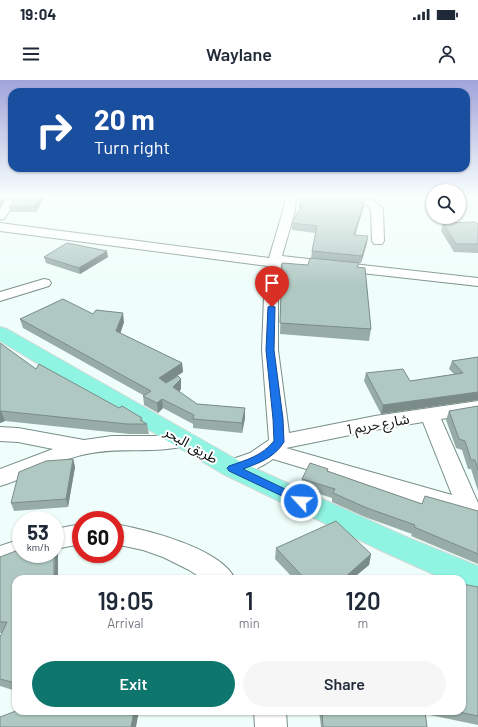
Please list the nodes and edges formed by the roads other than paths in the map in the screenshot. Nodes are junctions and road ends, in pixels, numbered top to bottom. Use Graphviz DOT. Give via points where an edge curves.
graph roads {
  1 [pos="2,226"];
  2 [pos="284,226"];
  3 [pos="378,226"];
  4 [pos="378,241"];
  5 [pos="274,261"];
  6 [pos="478,282"];
  7 [pos="44,283"];
  8 [pos="0,297"];
  9 [pos="0,333"];
  10 [pos="478,407"];
  11 [pos="430,415"];
  12 [pos="0,434"];
  13 [pos="182,440"];
  14 [pos="275,446"];
  15 [pos="84,447"];
  16 [pos="232,468"];
  17 [pos="0,478"];
  18 [pos="473,510"];
  19 [pos="124,536"];
  20 [pos="12,552"];
  21 [pos="0,557"];
  22 [pos="216,575"];
  23 [pos="478,580"];
  24 [pos="270,715"];
  25 [pos="271,727"];
  1 -- 5 [label="street"];
  2 -- 5 [label="street"];
  3 -- 4 [label="street"];
  5 -- 6 [label="street"];
  5 -- 14 [label="street" via="270,350 278,419"];
  7 -- 8 [label="street"];
  9 -- 13 [label="main road, طريق البحر"];
  10 -- 11 [label="street, شارع حريم 1"];
  11 -- 14 [label="street, شارع حريم 1"];
  11 -- 18 [label="street"];
  12 -- 15 [label="street"];
  13 -- 15 [label="street" via="160,444 102,444"];
  13 -- 16 [label="main road, طريق البحر"];
  14 -- 16 [label="street, شارع حريم 1" via="259,459"];
  14 -- 18 [label="street"];
  15 -- 17 [label="street"];
  16 -- 23 [label="main road, طريق البحر" via="394,544"];
  19 -- 22 [label="street" via="165,547 190,558"];
  20 -- 21 [label="street"];
  24 -- 25 [label="street"];
}
